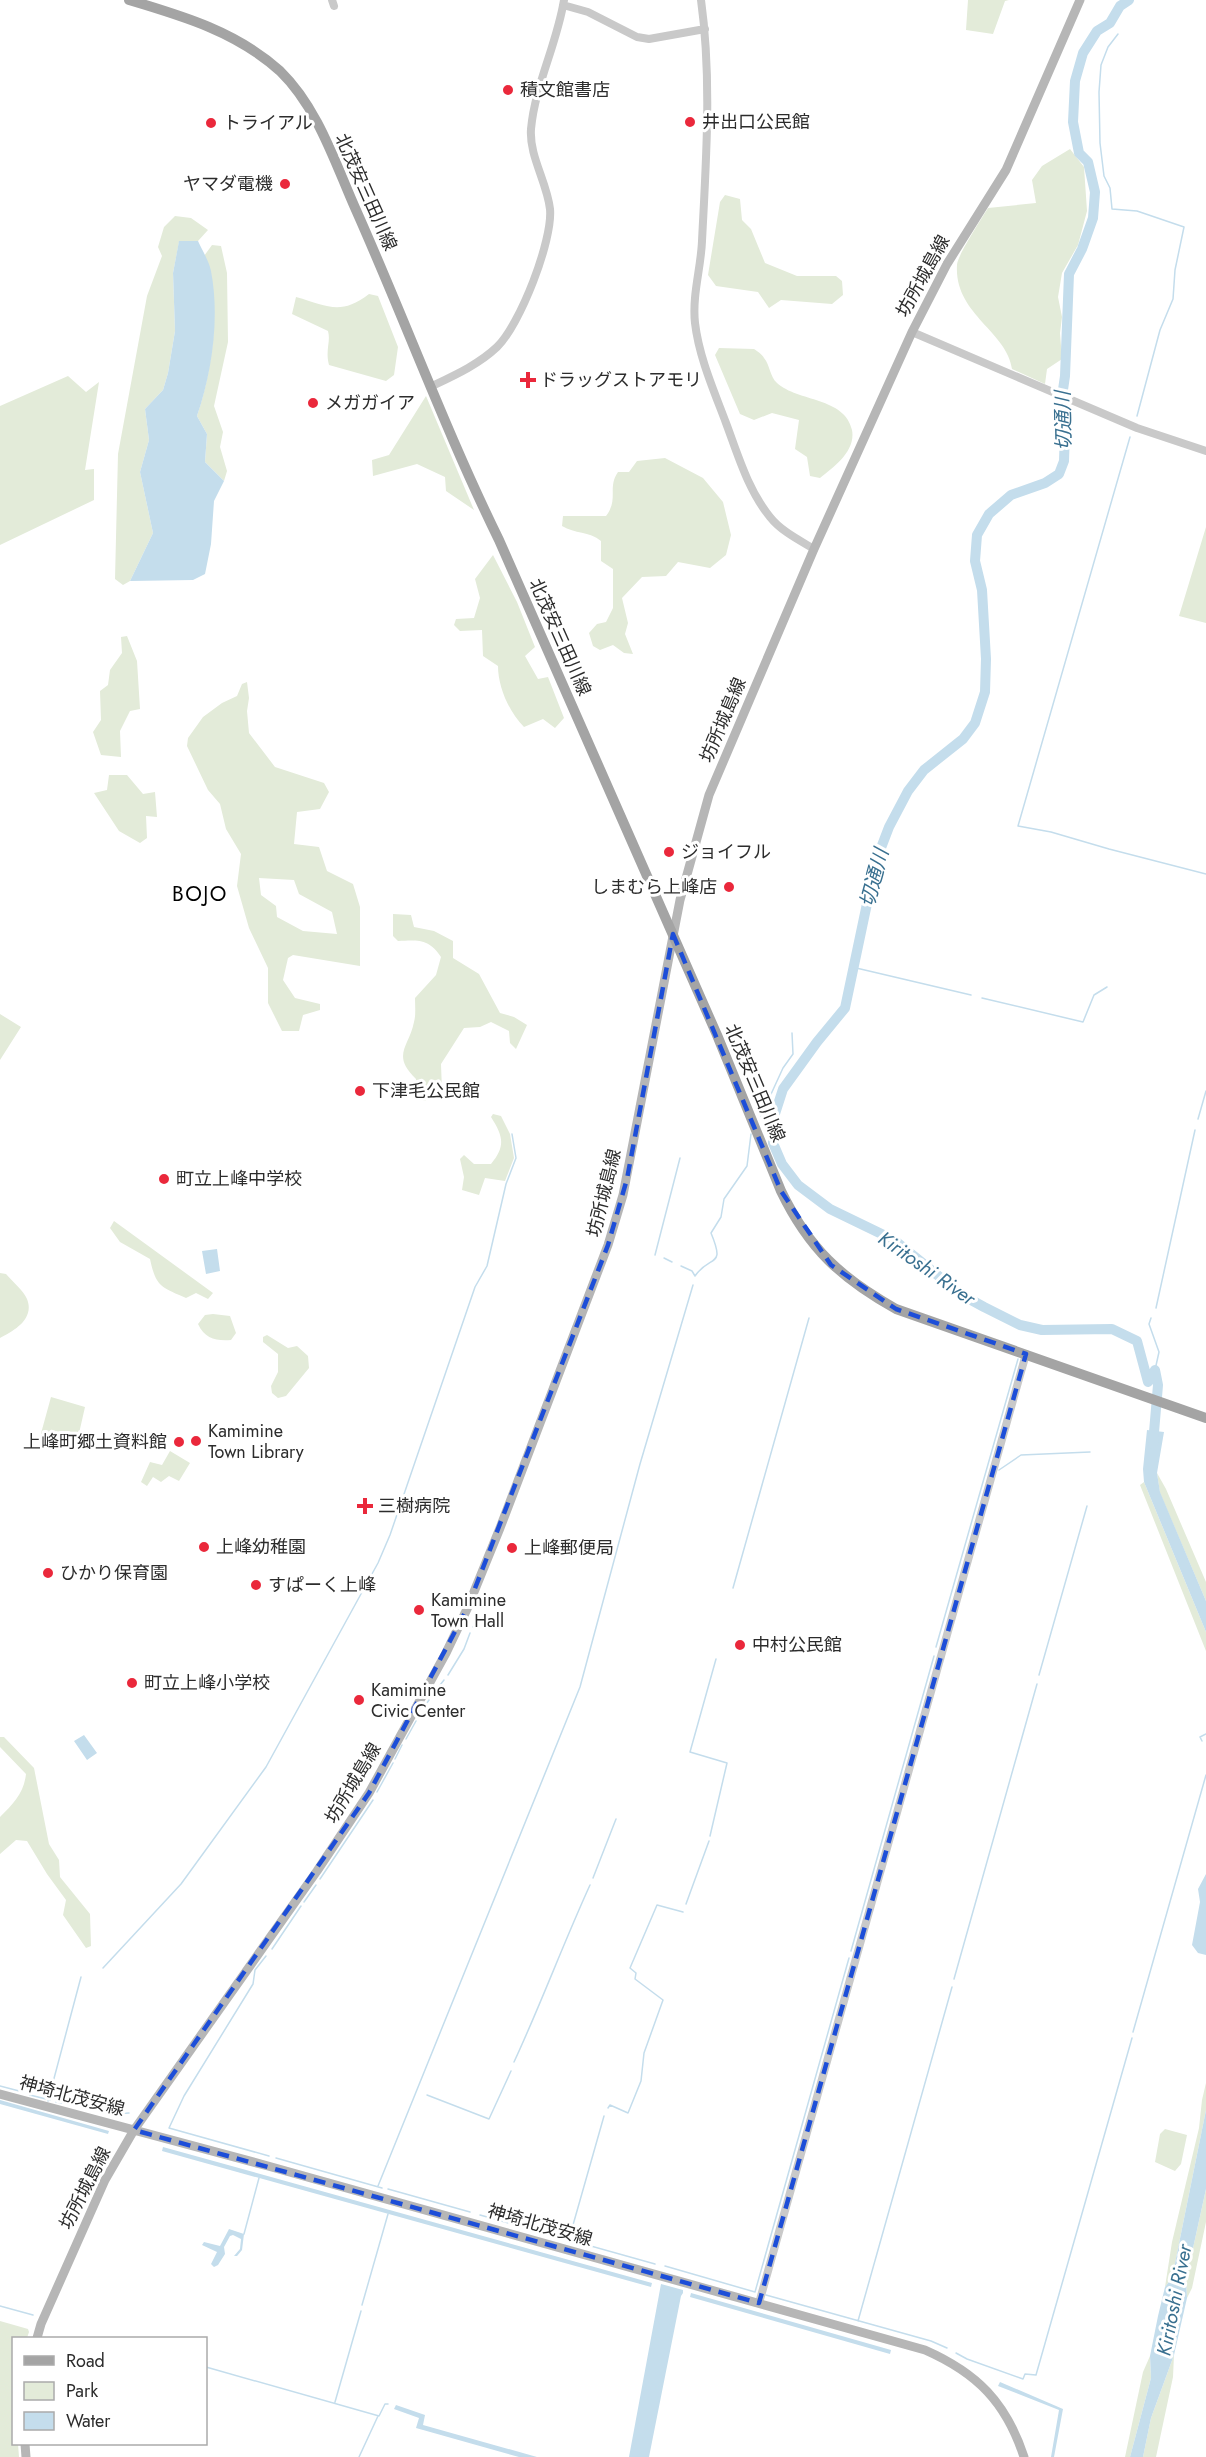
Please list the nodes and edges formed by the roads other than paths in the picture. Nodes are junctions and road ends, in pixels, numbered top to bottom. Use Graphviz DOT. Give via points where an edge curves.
graph roads {
  1 [pos="129,0"];
  2 [pos="701,0"];
  3 [pos="1080,0"];
  4 [pos="563,3"];
  5 [pos="705,29"];
  6 [pos="912,332"];
  7 [pos="430,387"];
  8 [pos="1206,451"];
  9 [pos="814,549"];
  10 [pos="673,934"];
  11 [pos="1026,1354"];
  12 [pos="1206,1418"];
  13 [pos="0,2094"];
  14 [pos="134,2130"];
  15 [pos="759,2303"];
  16 [pos="37,2337"];
  17 [pos="1024,2457"];
  1 -- 7 [label="main road, 北茂安三田川線" via="228,36 258,54 297,91 317,122"];
  2 -- 5 [label="street"];
  3 -- 6 [label="main road, 坊所城島線" via="1006,170 953,255"];
  4 -- 5 [label="street" via="637,37 649,39"];
  4 -- 7 [label="street" via="531,132 548,199 550,226 546,246 509,331 498,346 479,362"];
  5 -- 9 [label="street" via="703,223 695,321 698,338 709,377 758,501 771,519"];
  6 -- 8 [label="street" via="1137,428"];
  6 -- 9 [label="main road, 坊所城島線"];
  7 -- 10 [label="main road, 北茂安三田川線"];
  9 -- 10 [label="main road, 坊所城島線" via="709,795"];
  10 -- 11 [label="main road, 北茂安三田川線" via="793,1215 831,1265 862,1290 896,1309"];
  10 -- 14 [label="main road, 坊所城島線" via="627,1179 608,1245 467,1610 369,1793"];
  11 -- 12 [label="main road, 北茂安三田川線"];
  11 -- 15 [label="street"];
  13 -- 14 [label="main road, 神埼北茂安線"];
  14 -- 15 [label="main road, 神埼北茂安線"];
  14 -- 16 [label="main road, 坊所城島線" via="82,2229"];
  15 -- 17 [label="main road, 神埼北茂安線" via="948,2360 980,2383 1008,2416"];
}
